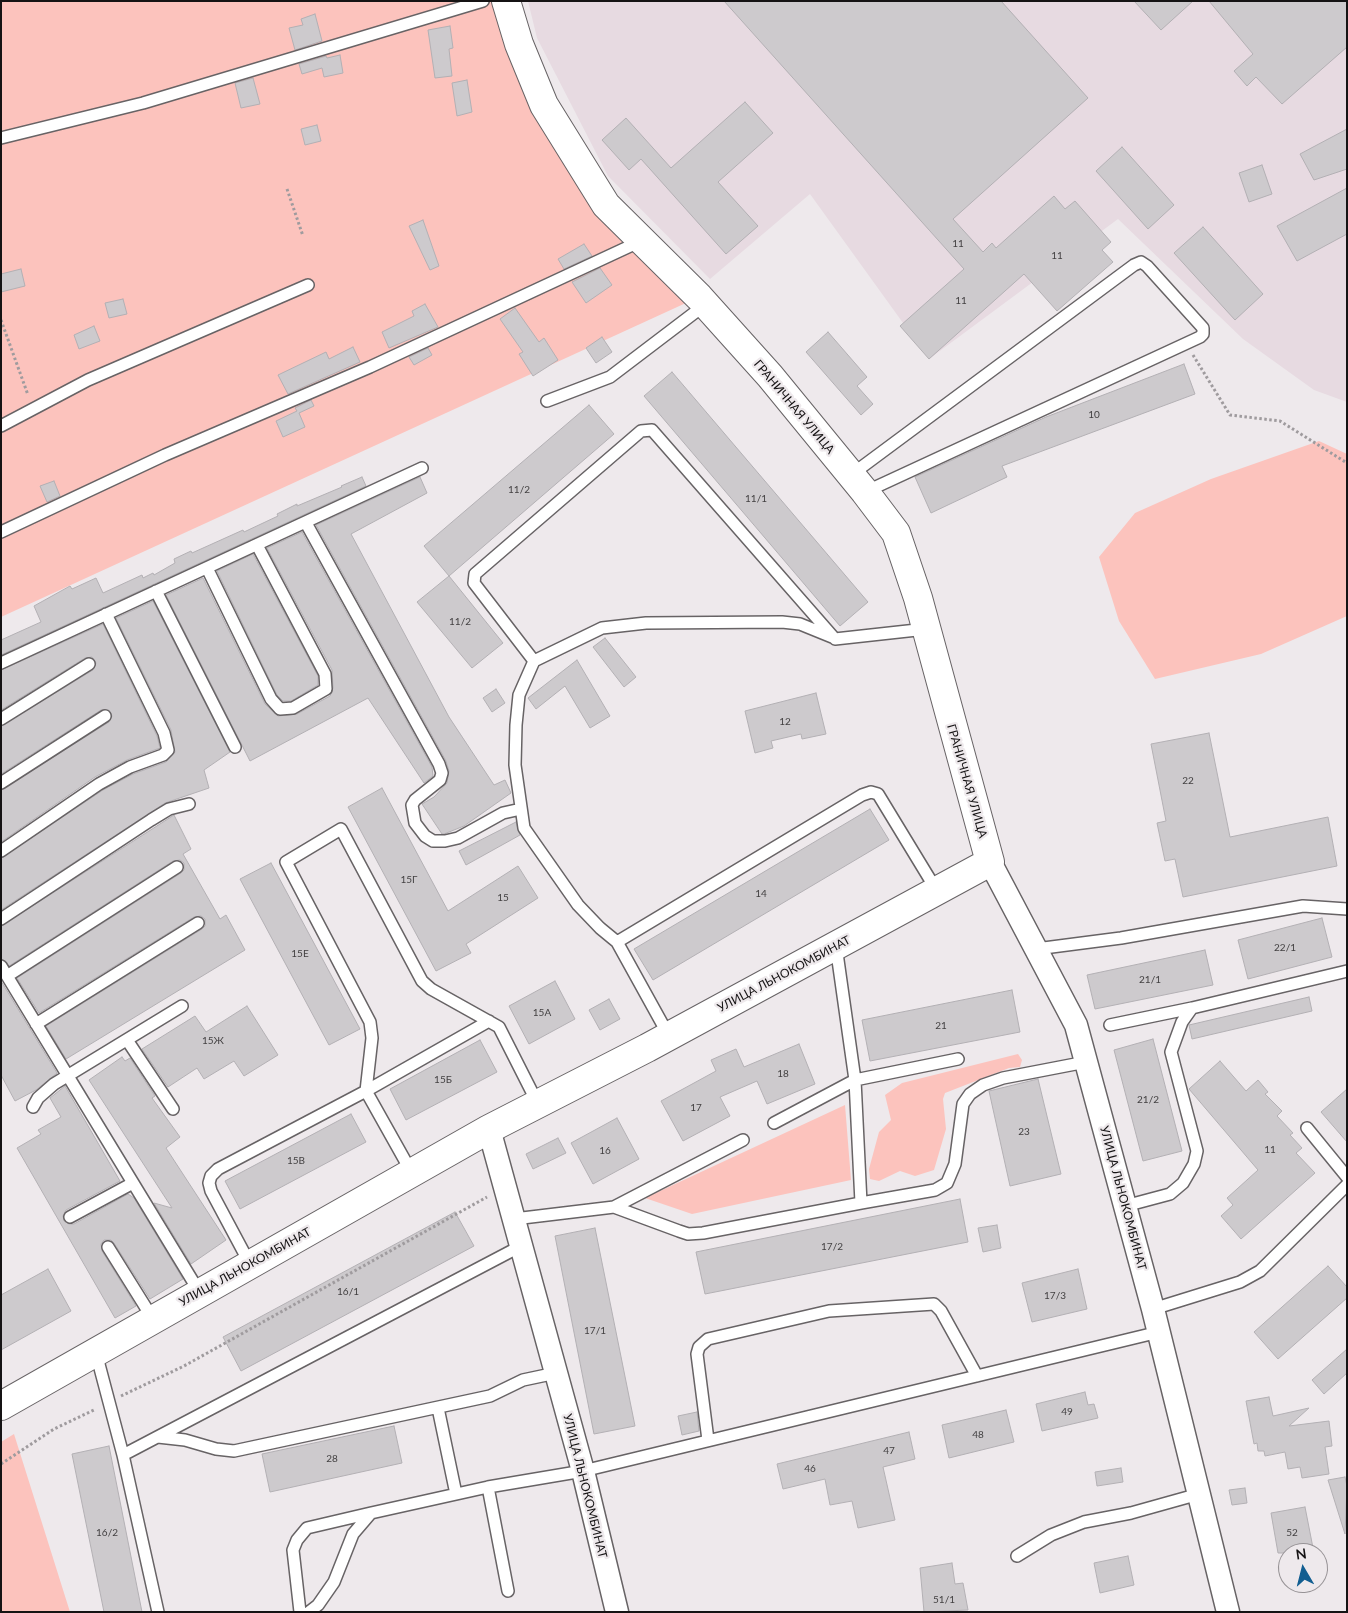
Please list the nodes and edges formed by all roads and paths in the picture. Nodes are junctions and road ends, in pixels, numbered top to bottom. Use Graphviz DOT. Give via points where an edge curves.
graph roads {
  1 [pos="483,1"];
  2 [pos="506,1"];
  3 [pos="1,138"];
  4 [pos="287,189"];
  5 [pos="303,236"];
  6 [pos="642,241"];
  7 [pos="308,285"];
  8 [pos="706,304"];
  9 [pos="1,320"];
  10 [pos="1186,344"];
  11 [pos="548,401"];
  12 [pos="34,409"];
  13 [pos="1,426"];
  14 [pos="1347,463"];
  15 [pos="422,468"];
  16 [pos="858,484"];
  17 [pos="306,523"];
  18 [pos="1,532"];
  19 [pos="257,545"];
  20 [pos="207,568"];
  21 [pos="156,591"];
  22 [pos="106,614"];
  23 [pos="926,628"];
  24 [pos="835,639"];
  25 [pos="534,661"];
  26 [pos="1,663"];
  27 [pos="89,664"];
  28 [pos="105,716"];
  29 [pos="1,719"];
  30 [pos="235,747"];
  31 [pos="1,783"];
  32 [pos="189,804"];
  33 [pos="521,809"];
  34 [pos="1,852"];
  35 [pos="990,862"];
  36 [pos="177,868"];
  37 [pos="937,891"];
  38 [pos="1347,910"];
  39 [pos="1,919"];
  40 [pos="198,923"];
  41 [pos="617,942"];
  42 [pos="836,946"];
  43 [pos="1036,949"];
  44 [pos="1347,970"];
  45 [pos="4,971"];
  46 [pos="182,1006"];
  47 [pos="1192,1008"];
  48 [pos="488,1021"];
  49 [pos="36,1024"];
  50 [pos="1110,1024"];
  51 [pos="669,1036"];
  52 [pos="127,1040"];
  53 [pos="958,1059"];
  54 [pos="1086,1062"];
  55 [pos="68,1076"];
  56 [pos="855,1080"];
  57 [pos="366,1091"];
  58 [pos="538,1104"];
  59 [pos="33,1107"];
  60 [pos="173,1109"];
  61 [pos="774,1123"];
  62 [pos="1307,1128"];
  63 [pos="489,1129"];
  64 [pos="743,1140"];
  65 [pos="412,1173"];
  66 [pos="1347,1178"];
  67 [pos="133,1183"];
  68 [pos="1347,1185"];
  69 [pos="505,1187"];
  70 [pos="860,1203"];
  71 [pos="1125,1206"];
  72 [pos="614,1207"];
  73 [pos="70,1217"];
  74 [pos="514,1219"];
  75 [pos="521,1246"];
  76 [pos="108,1247"];
  77 [pos="250,1264"];
  78 [pos="200,1293"];
  79 [pos="1153,1309"];
  80 [pos="153,1319"];
  81 [pos="1159,1332"];
  82 [pos="96,1351"];
  83 [pos="556,1373"];
  84 [pos="977,1376"];
  85 [pos="109,1402"];
  86 [pos="1,1406"];
  87 [pos="438,1408"];
  88 [pos="158,1437"];
  89 [pos="708,1440"];
  90 [pos="123,1455"];
  91 [pos="1,1464"];
  92 [pos="583,1470"];
  93 [pos="488,1487"];
  94 [pos="456,1494"];
  95 [pos="1199,1494"];
  96 [pos="371,1513"];
  97 [pos="1017,1556"];
  98 [pos="508,1592"];
  99 [pos="1225,1610"];
  100 [pos="158,1612"];
  101 [pos="300,1612"];
  102 [pos="309,1612"];
  103 [pos="617,1612"];
  1 -- 3 [label="lane" via="151,100"];
  2 -- 6 [label="street, ГРАНИЧНАЯ УЛИЦА" via="519,44 549,113 606,205"];
  4 -- 5 [label="path"];
  6 -- 8 [label="street, ГРАНИЧНАЯ УЛИЦА"];
  6 -- 18 [label="lane"];
  7 -- 12 [label="lane" via="88,380"];
  8 -- 11 [label="lane" via="610,377"];
  8 -- 16 [label="street, ГРАНИЧНАЯ УЛИЦА"];
  9 -- 12 [label="path"];
  10 -- 14 [label="path" via="1230,415 1280,422"];
  10 -- 16 [label="lane"];
  10 -- 16 [label="lane" via="1200,337 1203,328 1141,262"];
  12 -- 13 [label="lane"];
  15 -- 17 [label="lane"];
  16 -- 23 [label="street, ГРАНИЧНАЯ УЛИЦА" via="896,533"];
  17 -- 19 [label="lane"];
  17 -- 33 [label="lane" via="439,764 440,780 412,805 415,823 426,836 445,842 503,813"];
  19 -- 20 [label="lane"];
  19 -- 20 [label="lane" via="325,674 326,689 293,708 280,709 272,699"];
  20 -- 21 [label="lane"];
  21 -- 22 [label="lane"];
  21 -- 30 [label="lane"];
  22 -- 26 [label="lane"];
  22 -- 34 [label="lane" via="164,733 168,750 164,755 130,767 99,784"];
  23 -- 24 [label="lane"];
  23 -- 35 [label="street, ГРАНИЧНАЯ УЛИЦА"];
  24 -- 25 [label="lane" via="800,624 782,622 646,623 602,628"];
  24 -- 25 [label="lane" via="656,433 646,430 475,574 474,582"];
  25 -- 33 [label="lane" via="519,695 515,765"];
  27 -- 29 [label="lane"];
  28 -- 31 [label="lane"];
  32 -- 39 [label="lane" via="169,809"];
  33 -- 41 [label="lane" via="524,828 548,865 578,905"];
  35 -- 37 [label="street, УЛИЦА ЛЬНОКОМБИНАТ"];
  35 -- 43 [label="street, УЛИЦА ЛЬНОКОМБИНАТ"];
  36 -- 45 [label="lane"];
  37 -- 41 [label="lane" via="878,794 870,792"];
  37 -- 42 [label="street, УЛИЦА ЛЬНОКОМБИНАТ"];
  38 -- 43 [label="lane" via="1304,906 1121,938"];
  40 -- 49 [label="lane"];
  41 -- 51 [label="lane"];
  42 -- 51 [label="street, УЛИЦА ЛЬНОКОМБИНАТ"];
  42 -- 56 [label="lane"];
  43 -- 54 [label="street, УЛИЦА ЛЬНОКОМБИНАТ" via="1076,1025"];
  44 -- 47 [label="lane"];
  45 -- 49 [label="lane"];
  46 -- 52 [label="lane"];
  47 -- 50 [label="lane"];
  47 -- 71 [label="lane" via="1182,1022 1171,1052 1197,1151 1194,1164 1183,1183 1170,1194"];
  48 -- 57 [label="lane"];
  48 -- 57 [label="lane" via="422,981 341,829 286,862 370,1022 372,1038"];
  48 -- 58 [label="lane" via="499,1027"];
  49 -- 55 [label="lane"];
  51 -- 58 [label="street, УЛИЦА ЛЬНОКОМБИНАТ"];
  52 -- 55 [label="lane"];
  52 -- 60 [label="lane"];
  53 -- 56 [label="lane"];
  54 -- 70 [label="lane" via="983,1085 962,1104 955,1164 947,1183 934,1190"];
  54 -- 71 [label="street, УЛИЦА ЛЬНОКОМБИНАТ"];
  55 -- 59 [label="lane" via="45,1092"];
  55 -- 67 [label="lane"];
  56 -- 61 [label="lane"];
  56 -- 70 [label="lane"];
  57 -- 65 [label="lane"];
  57 -- 77 [label="lane" via="218,1169 211,1176 211,1191"];
  58 -- 63 [label="street, УЛИЦА ЛЬНОКОМБИНАТ"];
  62 -- 66 [label="lane"];
  63 -- 65 [label="street, УЛИЦА ЛЬНОКОМБИНАТ"];
  63 -- 69 [label="street, УЛИЦА ЛЬНОКОМБИНАТ"];
  64 -- 72 [label="lane"];
  65 -- 77 [label="street, УЛИЦА ЛЬНОКОМБИНАТ"];
  67 -- 73 [label="lane"];
  67 -- 78 [label="lane"];
  68 -- 79 [label="lane" via="1260,1271 1240,1282"];
  69 -- 74 [label="street, УЛИЦА ЛЬНОКОМБИНАТ"];
  69 -- 85 [label="path" via="184,1366"];
  70 -- 72 [label="lane" via="688,1234"];
  71 -- 79 [label="street, УЛИЦА ЛЬНОКОМБИНАТ"];
  72 -- 74 [label="lane"];
  74 -- 75 [label="street, УЛИЦА ЛЬНОКОМБИНАТ"];
  75 -- 83 [label="street, УЛИЦА ЛЬНОКОМБИНАТ"];
  75 -- 88 [label="lane"];
  76 -- 80 [label="lane"];
  77 -- 78 [label="street, УЛИЦА ЛЬНОКОМБИНАТ"];
  78 -- 80 [label="street, УЛИЦА ЛЬНОКОМБИНАТ"];
  79 -- 81 [label="street, УЛИЦА ЛЬНОКОМБИНАТ"];
  80 -- 82 [label="street, УЛИЦА ЛЬНОКОМБИНАТ"];
  81 -- 84 [label="lane"];
  81 -- 95 [label="street, УЛИЦА ЛЬНОКОМБИНАТ"];
  82 -- 85 [label="lane"];
  82 -- 86 [label="street, УЛИЦА ЛЬНОКОМБИНАТ"];
  83 -- 87 [label="lane" via="523,1380 490,1396"];
  83 -- 92 [label="street, УЛИЦА ЛЬНОКОМБИНАТ"];
  84 -- 89 [label="lane"];
  84 -- 89 [label="lane" via="934,1304 829,1311 708,1339 699,1347 697,1354"];
  85 -- 90 [label="lane"];
  85 -- 91 [label="path" via="54,1429"];
  87 -- 88 [label="lane" via="234,1451"];
  87 -- 94 [label="lane"];
  88 -- 90 [label="lane"];
  89 -- 92 [label="lane"];
  90 -- 100 [label="lane"];
  92 -- 93 [label="lane"];
  92 -- 103 [label="street, УЛИЦА ЛЬНОКОМБИНАТ"];
  93 -- 94 [label="lane"];
  93 -- 98 [label="lane"];
  94 -- 96 [label="lane"];
  95 -- 97 [label="lane" via="1084,1522 1052,1535"];
  95 -- 99 [label="street, УЛИЦА ЛЬНОКОМБИНАТ"];
  96 -- 101 [label="lane" via="307,1528 302,1533 293,1550"];
  96 -- 102 [label="lane" via="352,1534 334,1582"];
}
